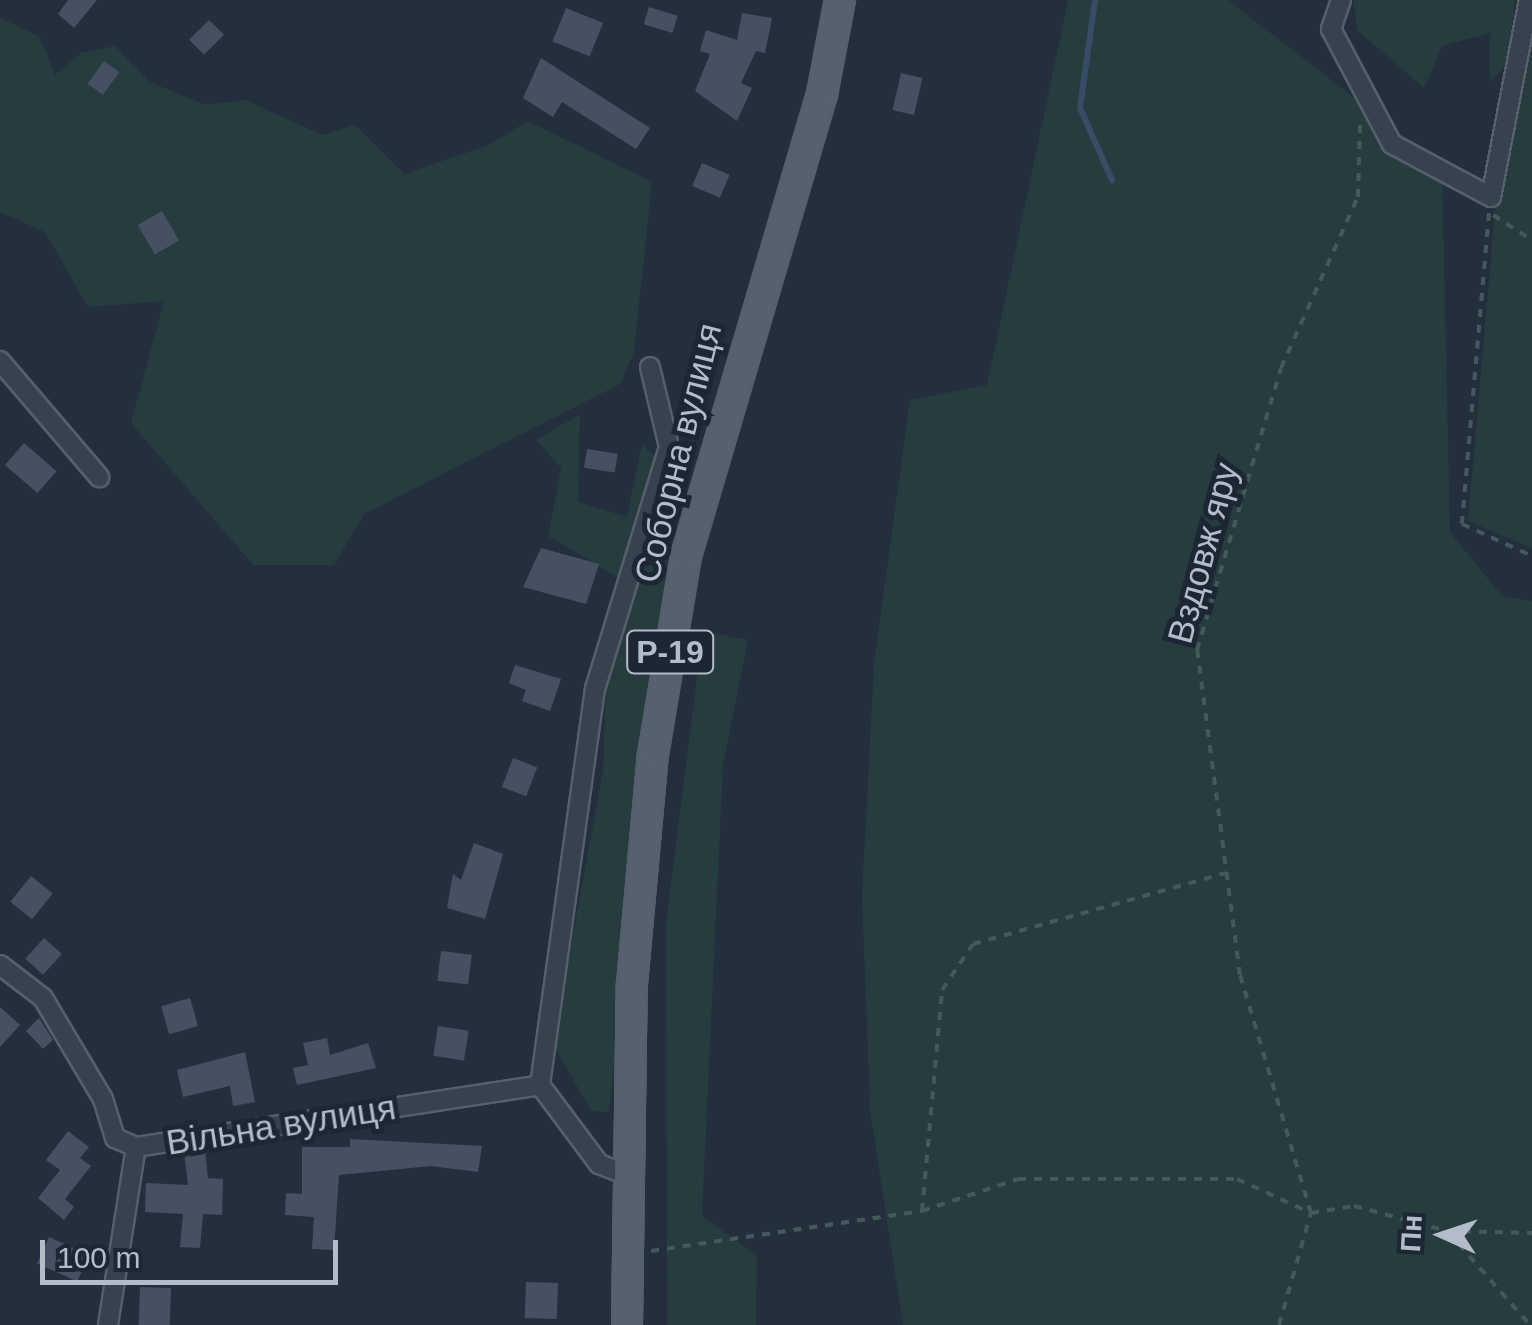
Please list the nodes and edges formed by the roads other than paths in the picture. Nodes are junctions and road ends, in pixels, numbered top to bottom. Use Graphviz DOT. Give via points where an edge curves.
graph roads {
  1 [pos="840,0"];
  2 [pos="1342,0"];
  3 [pos="1529,0"];
  4 [pos="0,361"];
  5 [pos="650,367"];
  6 [pos="100,478"];
  7 [pos="0,965"];
  8 [pos="540,1085"];
  9 [pos="136,1147"];
  10 [pos="624,1174"];
  11 [pos="108,1325"];
  12 [pos="628,1325"];
  1 -- 10 [label="main road, Соборна вулиця / Р-19" via="822,94 686,556 653,755"];
  2 -- 3 [label="street" via="1332,29 1392,144 1490,205"];
  4 -- 6 [label="street"];
  5 -- 8 [label="street, Соборна вулиця" via="668,446 595,689"];
  7 -- 9 [label="street, Вільна вулиця" via="43,998 104,1100 115,1138"];
  8 -- 9 [label="street, Вільна вулиця"];
  8 -- 10 [label="street" via="599,1164"];
  9 -- 11 [label="street"];
  10 -- 12 [label="main road, Соборна вулиця / Р-19"];
}
